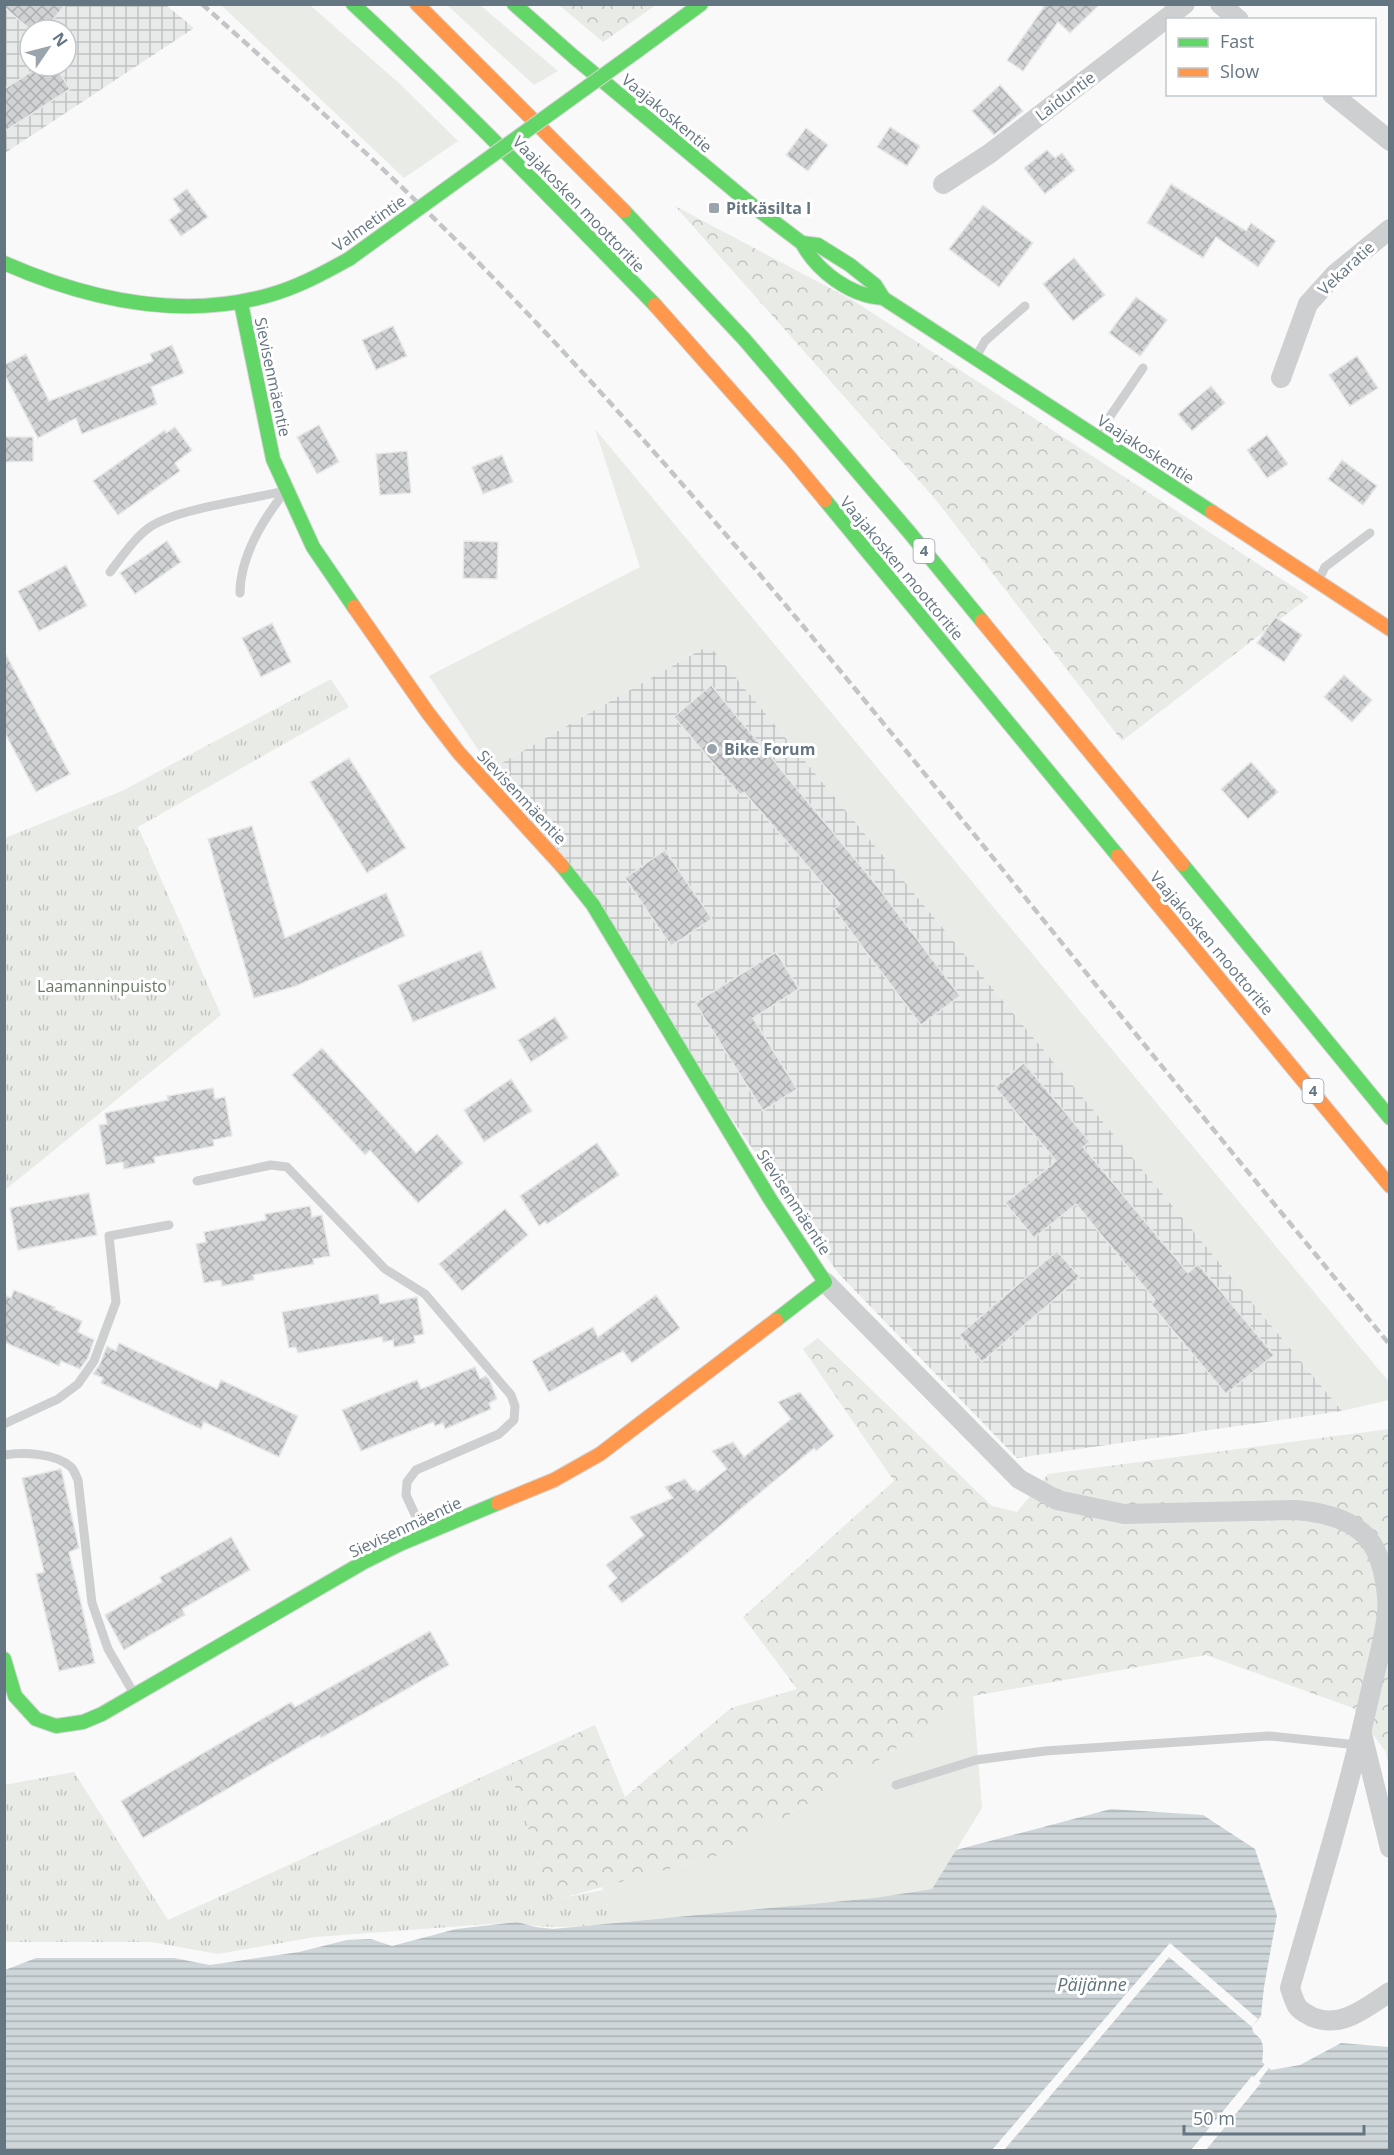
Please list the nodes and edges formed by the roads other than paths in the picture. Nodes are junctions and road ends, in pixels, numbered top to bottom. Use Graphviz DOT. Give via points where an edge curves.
graph roads {
  1 [pos="353,4"];
  2 [pos="417,4"];
  3 [pos="514,4"];
  4 [pos="701,4"];
  5 [pos="1185,4"];
  6 [pos="1220,4"];
  7 [pos="1166,18"];
  8 [pos="1167,18"];
  9 [pos="1237,18"];
  10 [pos="1334,96"];
  11 [pos="1389,141"];
  12 [pos="943,184"];
  13 [pos="1389,229"];
  14 [pos="802,243"];
  15 [pos="4,263"];
  16 [pos="883,298"];
  17 [pos="241,303"];
  18 [pos="1025,306"];
  19 [pos="975,357"];
  20 [pos="1143,368"];
  21 [pos="1281,378"];
  22 [pos="1097,436"];
  23 [pos="286,490"];
  24 [pos="1370,533"];
  25 [pos="110,572"];
  26 [pos="1317,581"];
  27 [pos="240,593"];
  28 [pos="1389,629"];
  29 [pos="1389,1118"];
  30 [pos="197,1180"];
  31 [pos="1389,1186"];
  32 [pos="169,1225"];
  33 [pos="825,1282"];
  34 [pos="4,1424"];
  35 [pos="4,1455"];
  36 [pos="424,1534"];
  37 [pos="4,1659"];
  38 [pos="134,1695"];
  39 [pos="1360,1738"];
  40 [pos="896,1785"];
  41 [pos="1389,1848"];
  42 [pos="1389,1992"];
  1 -- 31 [label="main road, Vaajakosken moottoritie / 4" via="666,317 790,459"];
  2 -- 29 [label="main road, Vaajakosken moottoritie / 4" via="596,181 744,339 909,532"];
  3 -- 14 [label="main road, Vaajakoskentie"];
  4 -- 17 [label="main road, Valmetintie, bridge" via="349,259 297,286"];
  5 -- 8 [label="street, Laiduntie"];
  6 -- 9 [label="street"];
  7 -- 12 [label="street, Laiduntie"];
  10 -- 11 [label="street"];
  13 -- 21 [label="street, Vekaratie" via="1335,274 1308,304"];
  14 -- 16 [label="main road, Vaajakoskentie" via="818,245 850,265 875,285"];
  14 -- 16 [label="main road, Vaajakoskentie" via="809,256 838,282 868,297"];
  15 -- 17 [label="main road, Valmetintie" via="46,281 118,300 197,308"];
  16 -- 19 [label="main road, Vaajakoskentie"];
  17 -- 23 [label="main road, Sievisenmäentie" via="273,459"];
  18 -- 19 [label="lane" via="985,341"];
  19 -- 22 [label="main road, Vaajakoskentie"];
  20 -- 22 [label="lane"];
  22 -- 26 [label="main road, Vaajakoskentie"];
  23 -- 25 [label="lane" via="157,522 134,541"];
  23 -- 27 [label="lane" via="257,534 240,578"];
  23 -- 33 [label="main road, Sievisenmäentie" via="313,547 428,713 592,905"];
  24 -- 26 [label="lane" via="1325,567"];
  26 -- 28 [label="main road, Vaajakoskentie"];
  30 -- 36 [label="lane" via="271,1165 287,1167 385,1269 425,1294 511,1395 514,1420 499,1434 416,1470 406,1482 406,1495"];
  32 -- 34 [label="lane" via="109,1236 116,1302 94,1361 78,1383 58,1400"];
  33 -- 36 [label="main road, Sievisenmäentie" via="600,1454 554,1480"];
  33 -- 39 [label="street" via="1019,1479 1057,1500 1124,1514 1320,1512 1341,1518 1363,1533 1378,1554 1388,1612"];
  35 -- 38 [label="lane" via="38,1455 72,1467 78,1480 92,1603 108,1649"];
  36 -- 38 [label="main road, Sievisenmäentie" via="364,1562"];
  37 -- 38 [label="main road, Sievisenmäentie" via="22,1706 36,1719 56,1726 83,1722"];
  39 -- 40 [label="lane" via="1269,1736 1045,1751 976,1760"];
  39 -- 41 [label="street"];
  39 -- 42 [label="street" via="1290,1988 1296,2006 1325,2022 1342,2020"];
}
